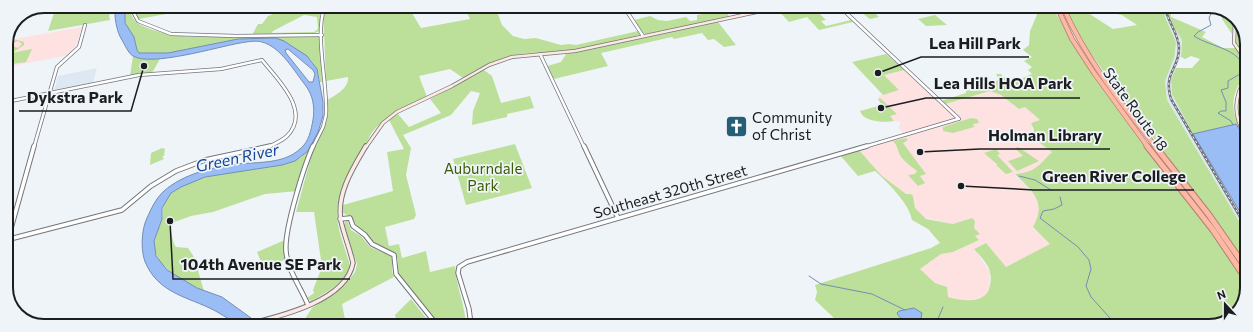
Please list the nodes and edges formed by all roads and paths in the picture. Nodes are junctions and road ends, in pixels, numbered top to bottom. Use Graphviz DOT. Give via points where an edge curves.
graph roads {
  1 [pos="133,13"];
  2 [pos="322,13"];
  3 [pos="628,13"];
  4 [pos="752,13"];
  5 [pos="846,13"];
  6 [pos="1060,13"];
  7 [pos="1065,13"];
  8 [pos="85,25"];
  9 [pos="1235,26"];
  10 [pos="322,35"];
  11 [pos="643,36"];
  12 [pos="1240,52"];
  13 [pos="540,54"];
  14 [pos="1240,86"];
  15 [pos="50,93"];
  16 [pos="13,101"];
  17 [pos="1240,127"];
  18 [pos="618,218"];
  19 [pos="13,219"];
  20 [pos="340,219"];
  21 [pos="13,238"];
  22 [pos="1240,259"];
  23 [pos="1240,270"];
  24 [pos="308,305"];
  25 [pos="265,319"];
  26 [pos="432,319"];
  27 [pos="470,319"];
  1 -- 10 [label="street" via="142,24 172,34"];
  2 -- 10 [label="street"];
  3 -- 11 [label="street"];
  4 -- 11 [label="main road"];
  5 -- 18 [label="street, Southeast 320th Street" via="959,119"];
  6 -- 23 [label="highway, State Route 18" via="1072,39 1090,67 1147,146 1213,230"];
  7 -- 22 [label="highway, State Route 18" via="1081,45 1100,74 1217,225"];
  8 -- 15 [label="street" via="80,47 57,67"];
  9 -- 12 [label="main road" via="1234,43"];
  10 -- 24 [label="street" via="326,121 310,156 286,246 290,263"];
  11 -- 13 [label="main road" via="570,52"];
  13 -- 18 [label="street"];
  13 -- 20 [label="main road" via="499,61 400,110 385,121 372,136 344,188"];
  14 -- 17 [label="main road" via="1235,110"];
  15 -- 16 [label="street"];
  15 -- 19 [label="street"];
  15 -- 21 [label="street" via="139,75 221,69 262,60 293,101 295,117 288,135 278,142 268,147 189,165 161,179 122,210"];
  18 -- 27 [label="street, Southeast 320th Street" via="465,262 459,267 458,277"];
  20 -- 24 [label="main road" via="353,259 353,270 346,281"];
  20 -- 26 [label="street" via="350,218 353,226 372,244 394,255 396,274"];
  24 -- 25 [label="main road"];
}
